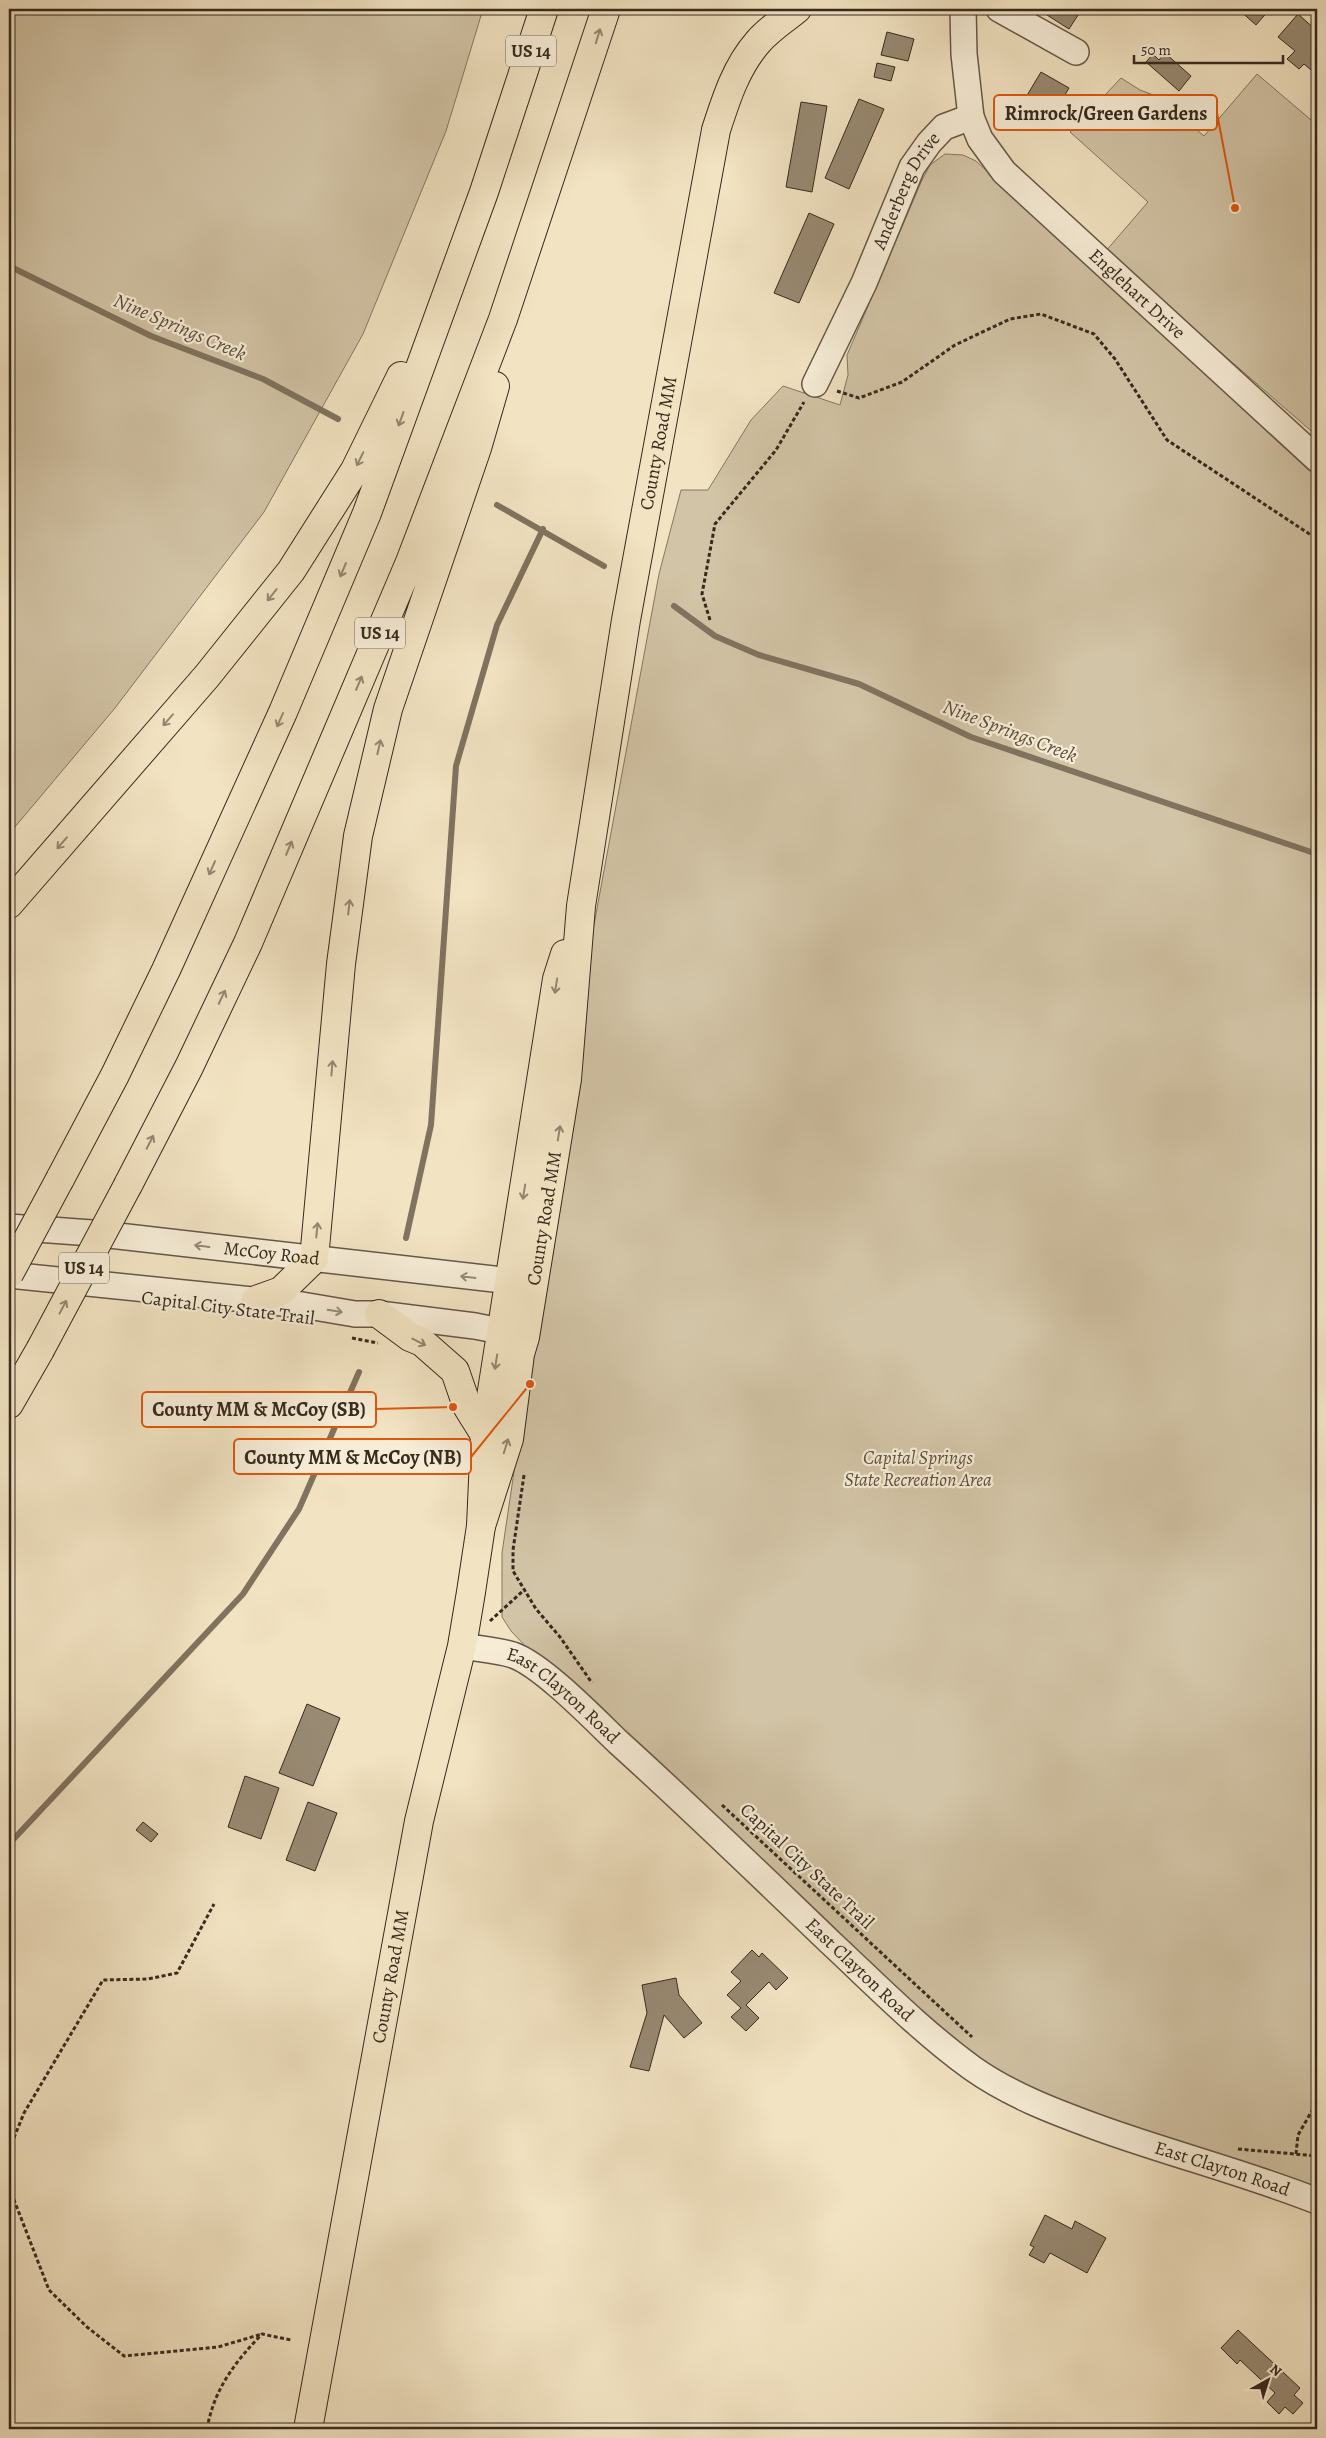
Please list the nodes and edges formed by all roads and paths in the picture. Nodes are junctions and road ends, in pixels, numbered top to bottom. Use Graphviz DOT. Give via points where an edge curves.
graph roads {
  1 [pos="544,9"];
  2 [pos="606,9"];
  3 [pos="797,9"];
  4 [pos="963,9"];
  5 [pos="1000,9"];
  6 [pos="1076,52"];
  7 [pos="517,93"];
  8 [pos="576,104"];
  9 [pos="971,117"];
  10 [pos="815,384"];
  11 [pos="1317,459"];
  12 [pos="1317,539"];
  13 [pos="710,620"];
  14 [pos="9,904"];
  15 [pos="9,1228"];
  16 [pos="314,1259"];
  17 [pos="9,1274"];
  18 [pos="522,1282"];
  19 [pos="256,1300"];
  20 [pos="379,1314"];
  21 [pos="513,1334"];
  22 [pos="348,1337"];
  23 [pos="381,1344"];
  24 [pos="9,1404"];
  25 [pos="485,1435"];
  26 [pos="525,1467"];
  27 [pos="481,1526"];
  28 [pos="462,1646"];
  29 [pos="597,1690"];
  30 [pos="720,1804"];
  31 [pos="214,1904"];
  32 [pos="978,2042"];
  33 [pos="1317,2102"];
  34 [pos="1228,2148"];
  35 [pos="9,2150"];
  36 [pos="1296,2154"];
  37 [pos="1317,2156"];
  38 [pos="9,2188"];
  39 [pos="1317,2201"];
  40 [pos="262,2334"];
  41 [pos="291,2340"];
  42 [pos="207,2429"];
  43 [pos="308,2429"];
  1 -- 7 [label="main road, US 14"];
  8 -- 2 [label="main road, US 14, one-way"];
  3 -- 18 [label="main road, County Road MM" via="758,42 741,66 716,130 626,620 581,906 557,978"];
  4 -- 9 [label="street"];
  5 -- 6 [label="street"];
  7 -- 14 [label="main road, one-way" via="405,366 355,470 291,571 207,676"];
  7 -- 17 [label="main road, US 14, one-way, bridge" via="366,514 291,694 115,1075"];
  16 -- 8 [label="main road, one-way" via="341,964 360,827 388,709 477,448"];
  24 -- 8 [label="main road, US 14, one-way, bridge" via="128,1186 248,943 410,562 503,319"];
  9 -- 10 [label="street, Anderberg Drive" via="944,127 912,167 864,283"];
  9 -- 11 [label="street, Englehart Drive" via="990,154 1010,178"];
  10 -- 12 [label="path" via="859,398 902,382 955,345 1010,319 1041,314 1094,334 1115,359 1167,440"];
  10 -- 13 [label="path" via="776,450 716,524 702,594"];
  16 -- 15 [label="street, McCoy Road, one-way"];
  18 -- 16 [label="street, McCoy Road, one-way"];
  16 -- 19 [label="main road" via="281,1291"];
  17 -- 19 [label="street"];
  18 -- 21 [label="main road, County Road MM"];
  19 -- 20 [label="street, one-way" via="355,1314"];
  20 -- 21 [label="street"];
  20 -- 25 [label="main road, one-way" via="410,1338 422,1342 455,1371 467,1406"];
  21 -- 25 [label="main road, County Road MM, one-way"];
  27 -- 21 [label="main road, County Road MM, one-way" via="509,1439 520,1354"];
  22 -- 23 [label="path"];
  25 -- 27 [label="main road, County Road MM"];
  26 -- 29 [label="path" via="513,1571 536,1609"];
  27 -- 28 [label="main road, County Road MM"];
  28 -- 39 [label="street, East Clayton Road" via="514,1656 558,1687 869,1979 972,2068 1004,2088 1056,2113 1264,2180"];
  28 -- 43 [label="main road, County Road MM" via="419,1821"];
  30 -- 32 [label="path, Capital City State Trail"];
  31 -- 35 [label="path" via="177,1973 148,1979 102,1980 24,2113"];
  33 -- 36 [label="path" via="1298,2135"];
  34 -- 36 [label="path"];
  36 -- 37 [label="path"];
  38 -- 40 [label="path" via="49,2290 124,2356 218,2346"];
  40 -- 41 [label="path"];
  40 -- 42 [label="path" via="223,2381"];
}
